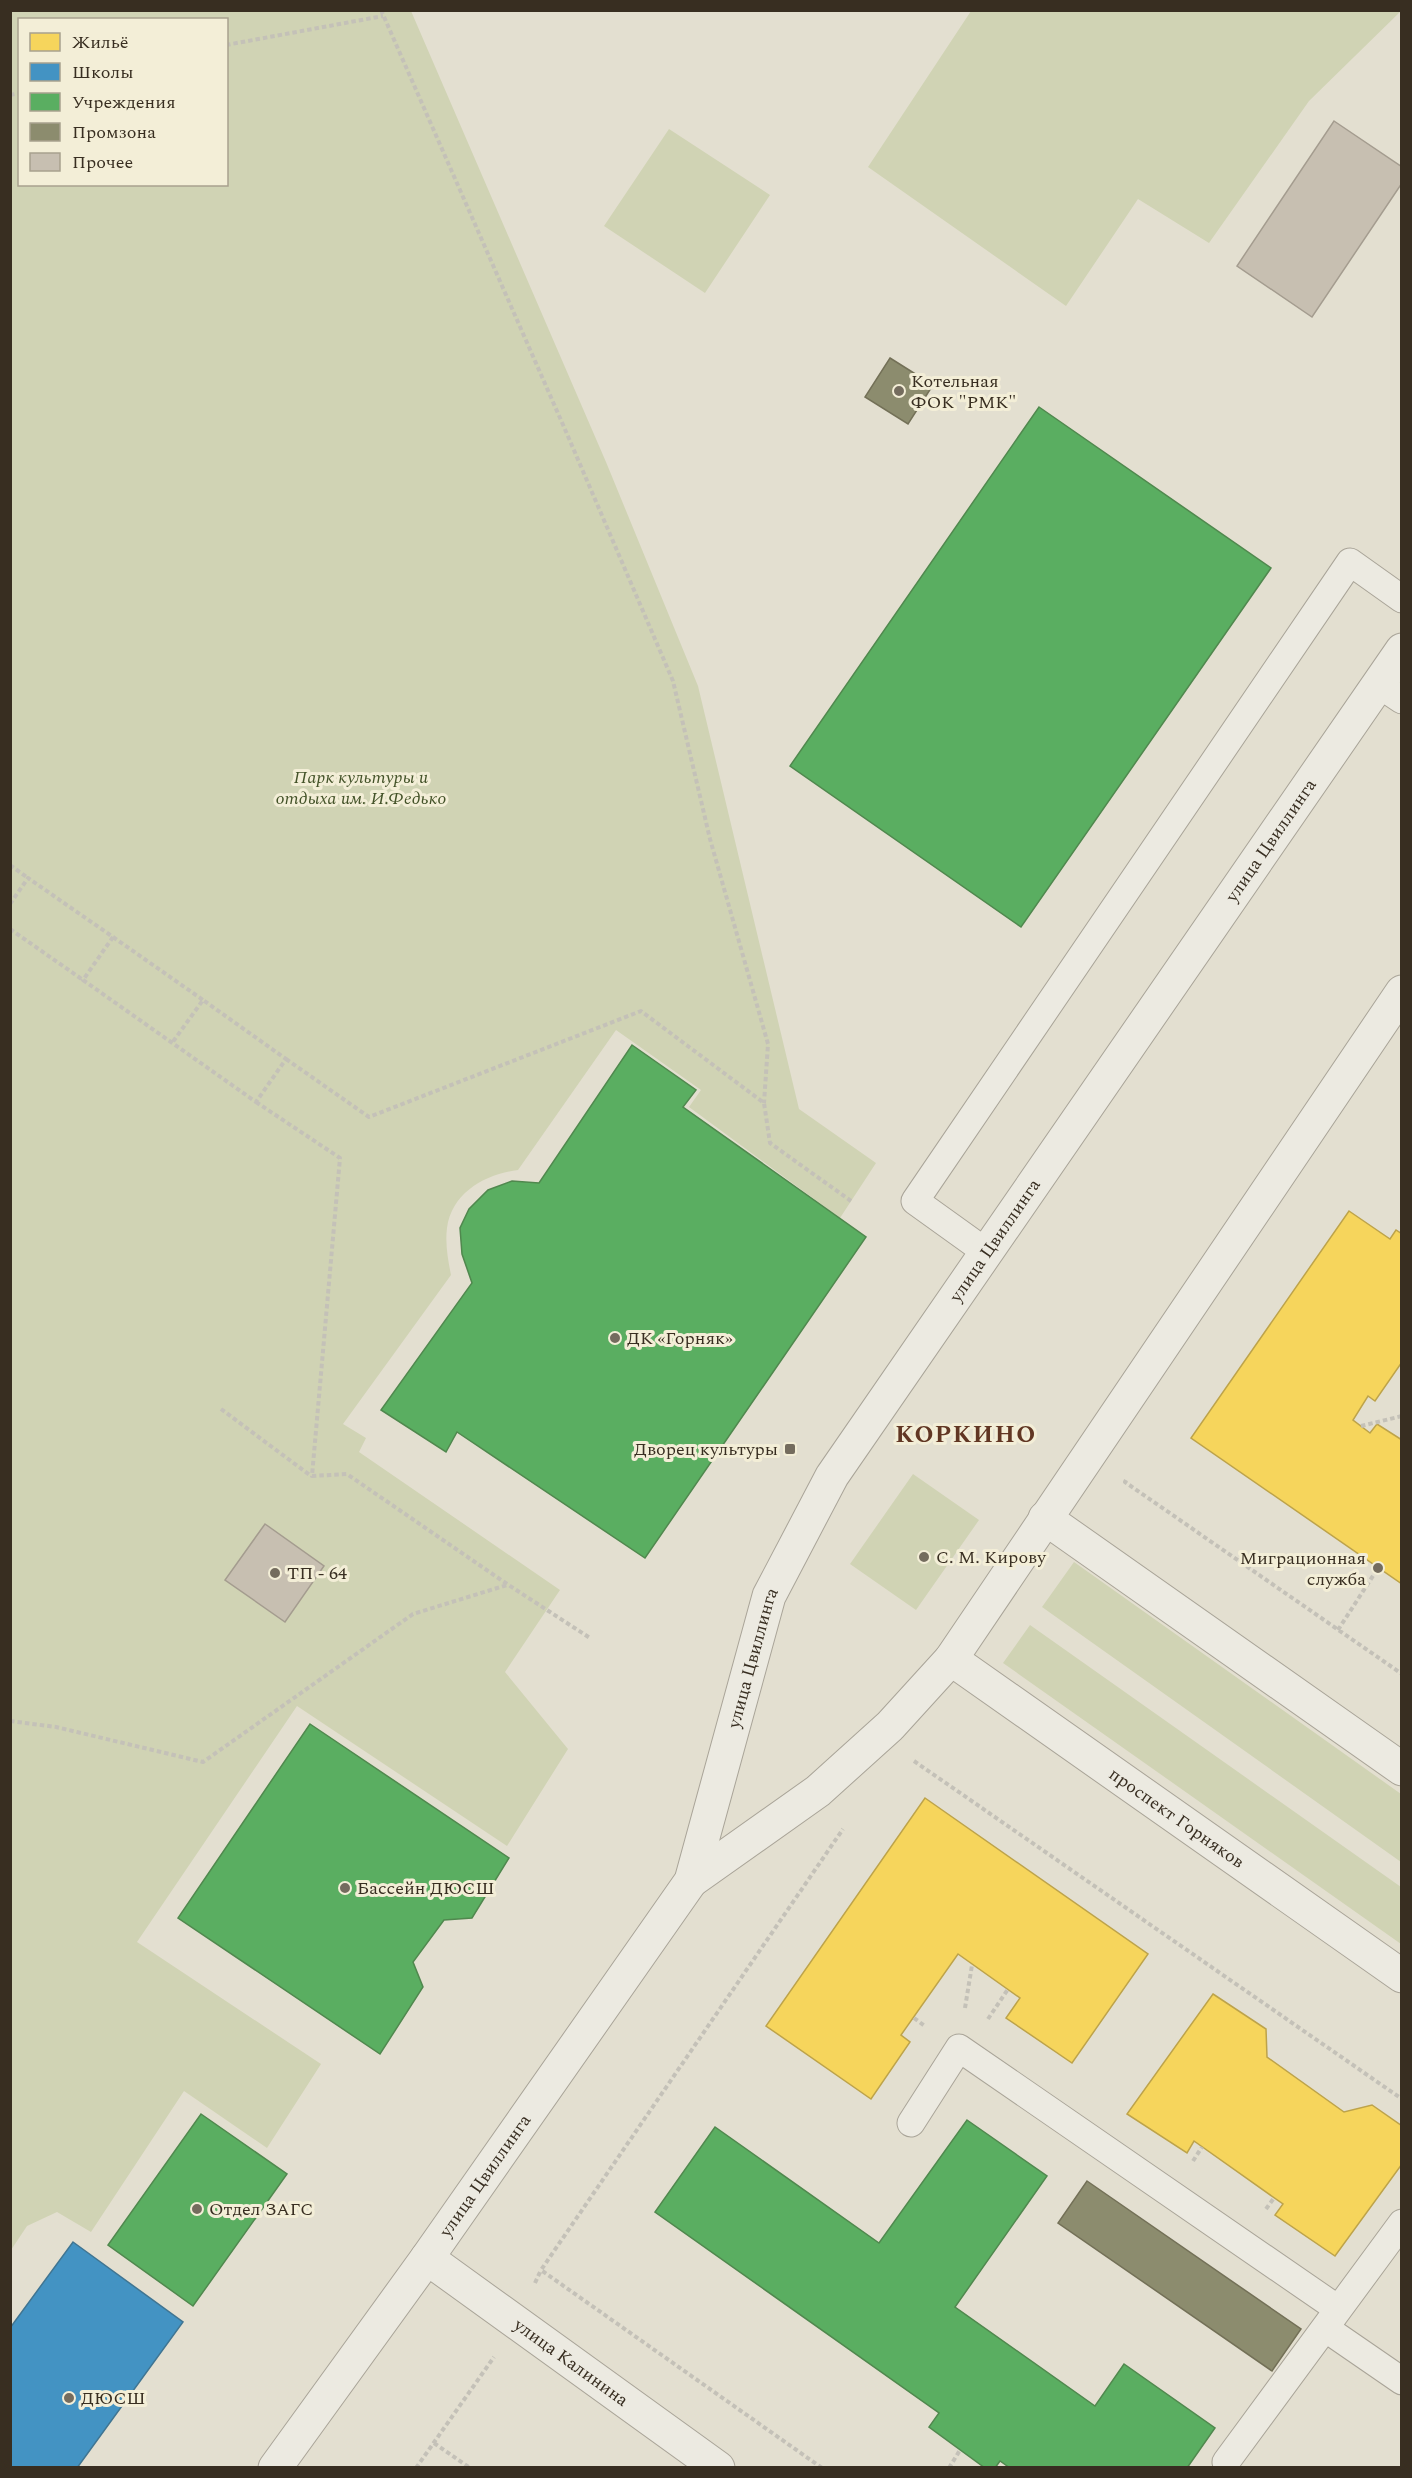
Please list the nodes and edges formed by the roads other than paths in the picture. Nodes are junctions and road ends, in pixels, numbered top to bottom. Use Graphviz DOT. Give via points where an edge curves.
graph roads {
  1 [pos="1401,599"];
  2 [pos="1401,650"];
  3 [pos="1390,692"];
  4 [pos="1401,992"];
  5 [pos="986,1252"];
  6 [pos="1045,1518"];
  7 [pos="951,1659"];
  8 [pos="1401,1768"];
  9 [pos="691,1881"];
  10 [pos="1401,1976"];
  11 [pos="911,2123"];
  12 [pos="1401,2223"];
  13 [pos="427,2258"];
  14 [pos="1331,2318"];
  15 [pos="1401,2381"];
  16 [pos="1227,2466"];
  17 [pos="275,2468"];
  18 [pos="718,2468"];
  1 -- 5 [label="lane" via="1350,562 915,1201"];
  2 -- 3 [label="street, улица Цвиллинга"];
  3 -- 5 [label="street, улица Цвиллинга"];
  4 -- 6 [label="street, улица Цвиллинга"];
  5 -- 9 [label="street, улица Цвиллинга" via="832,1476 769,1596"];
  6 -- 7 [label="street, улица Цвиллинга"];
  6 -- 8 [label="street"];
  7 -- 9 [label="street, улица Цвиллинга" via="890,1726 818,1791"];
  7 -- 10 [label="street, проспект Горняков"];
  9 -- 13 [label="street, улица Цвиллинга"];
  11 -- 14 [label="lane" via="959,2048"];
  12 -- 14 [label="lane"];
  13 -- 17 [label="street, улица Цвиллинга"];
  13 -- 18 [label="street, улица Калинина"];
  14 -- 15 [label="lane"];
  14 -- 16 [label="lane"];
}
